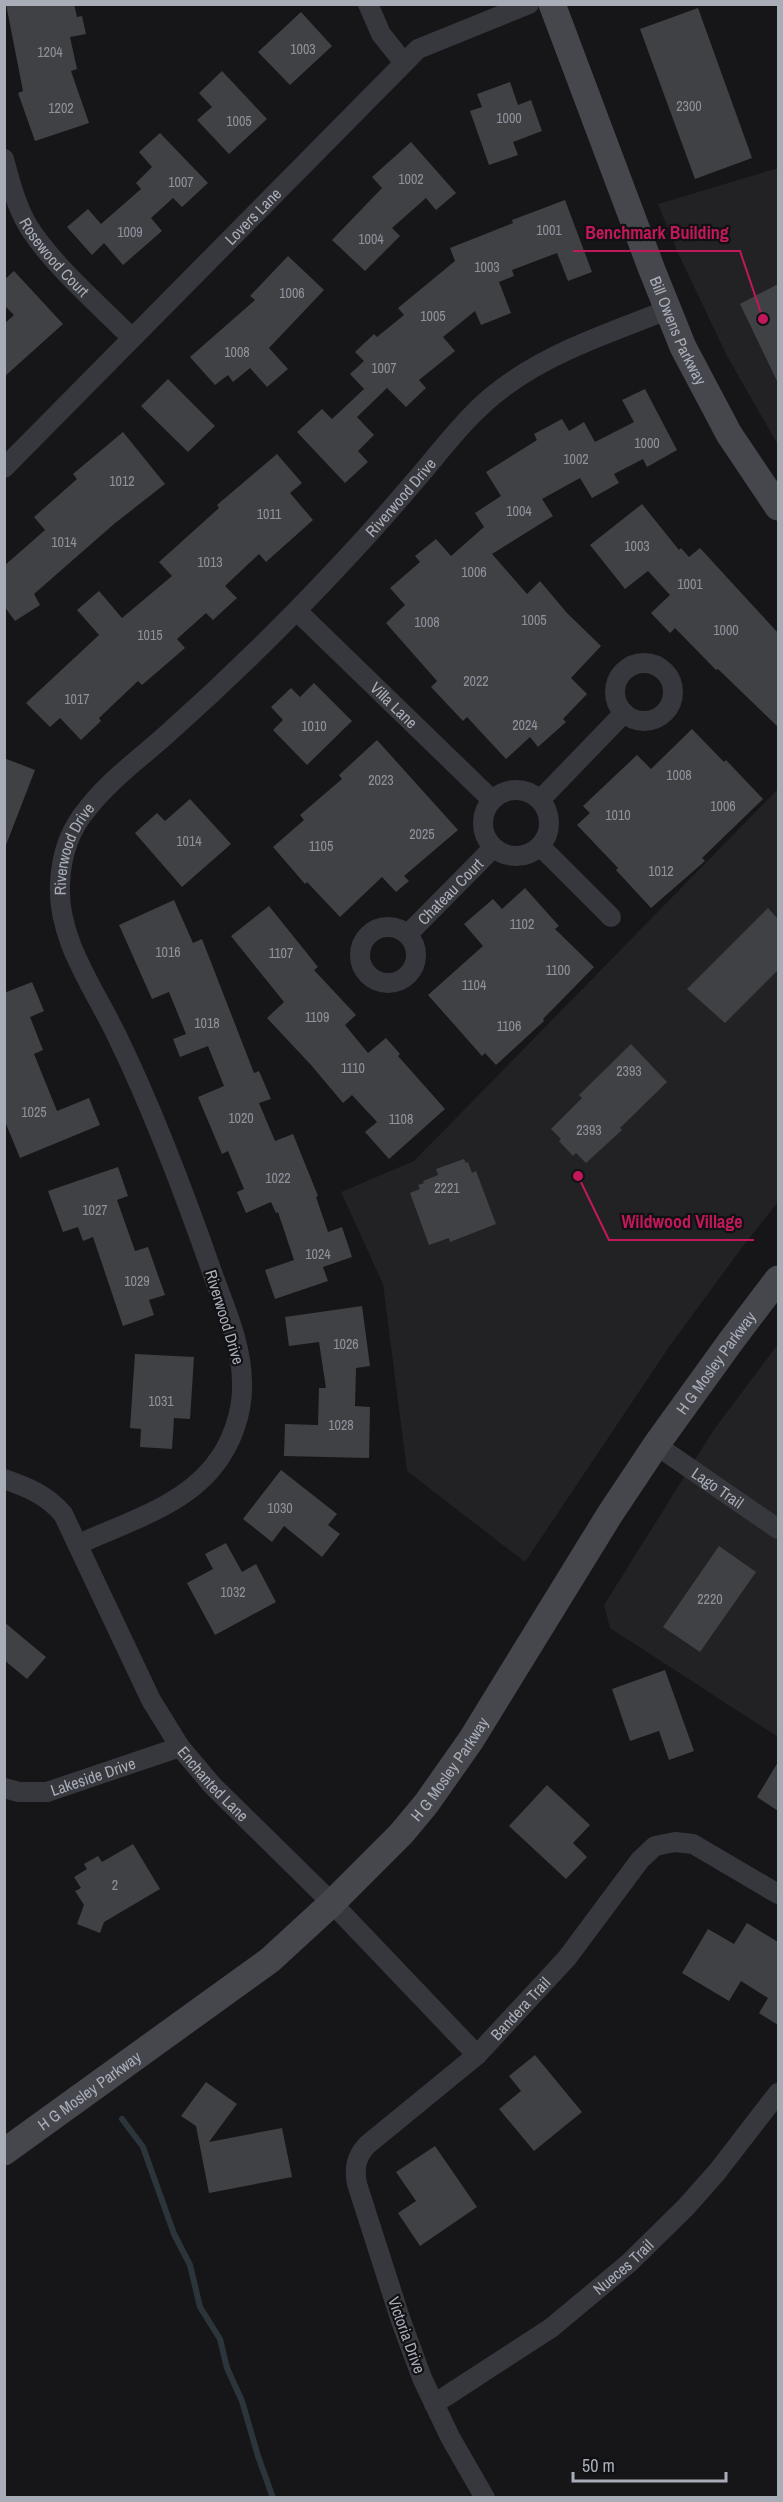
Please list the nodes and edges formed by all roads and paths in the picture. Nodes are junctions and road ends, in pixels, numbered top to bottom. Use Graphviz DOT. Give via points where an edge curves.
graph roads {
  1 [pos="369,4"];
  2 [pos="529,4"];
  3 [pos="552,4"];
  4 [pos="404,63"];
  5 [pos="4,159"];
  6 [pos="667,310"];
  7 [pos="132,338"];
  8 [pos="4,468"];
  9 [pos="778,507"];
  10 [pos="297,610"];
  11 [pos="624,713"];
  12 [pos="492,800"];
  13 [pos="540,800"];
  14 [pos="540,846"];
  15 [pos="493,848"];
  16 [pos="610,917"];
  17 [pos="408,934"];
  18 [pos="778,1279"];
  19 [pos="656,1445"];
  20 [pos="4,1479"];
  21 [pos="778,1529"];
  22 [pos="79,1544"];
  23 [pos="180,1747"];
  24 [pos="4,1788"];
  25 [pos="778,1894"];
  26 [pos="332,1904"];
  27 [pos="477,2055"];
  28 [pos="778,2093"];
  29 [pos="4,2152"];
  30 [pos="356,2162"];
  31 [pos="434,2404"];
  32 [pos="485,2498"];
  1 -- 4 [label="street" via="381,34"];
  2 -- 4 [label="street, Lovers Lane" via="434,41 418,49"];
  3 -- 6 [label="main road, Bill Owens Parkway"];
  4 -- 7 [label="street, Lovers Lane"];
  5 -- 7 [label="street, Rosewood Court" via="19,207 35,237"];
  6 -- 9 [label="main road, Bill Owens Parkway" via="716,413"];
  6 -- 10 [label="street, Riverwood Drive" via="565,352 503,387 469,418"];
  7 -- 8 [label="street, Lovers Lane"];
  10 -- 12 [label="street, Villa Lane"];
  10 -- 22 [label="street, Riverwood Drive" via="102,792 80,818 65,850 60,885 66,932 134,1072 180,1184 237,1345 242,1386 232,1435 207,1474 165,1505"];
  11 -- 13 [label="street"];
  12 -- 13 [label="street" via="511,790 521,790"];
  12 -- 15 [label="street, Chateau Court" via="483,818"];
  13 -- 14 [label="street" via="546,808 549,828"];
  14 -- 15 [label="street, Chateau Court" via="522,856"];
  14 -- 16 [label="street"];
  15 -- 17 [label="street, Chateau Court"];
  18 -- 19 [label="main road, H G Mosley Parkway"];
  19 -- 21 [label="street, Lago Trail"];
  19 -- 26 [label="main road, H G Mosley Parkway" via="449,1773 401,1834"];
  20 -- 22 [label="street, Enchanted Lane" via="30,1488 55,1505"];
  22 -- 23 [label="street, Enchanted Lane" via="143,1686"];
  23 -- 24 [label="street, Lakeside Drive" via="47,1792"];
  23 -- 26 [label="street, Enchanted Lane" via="212,1785"];
  25 -- 27 [label="street, Bandera Trail" via="693,1844 670,1842 655,1846 640,1860 567,1958"];
  26 -- 27 [label="street, Enchanted Lane"];
  26 -- 29 [label="main road, H G Mosley Parkway" via="270,1960"];
  27 -- 30 [label="street, Bandera Trail" via="367,2145"];
  28 -- 31 [label="street, Nueces Trail" via="717,2172 629,2263 551,2328"];
  30 -- 31 [label="street, Victoria Drive" via="357,2184 397,2311"];
  31 -- 32 [label="street, Victoria Drive"];
}
